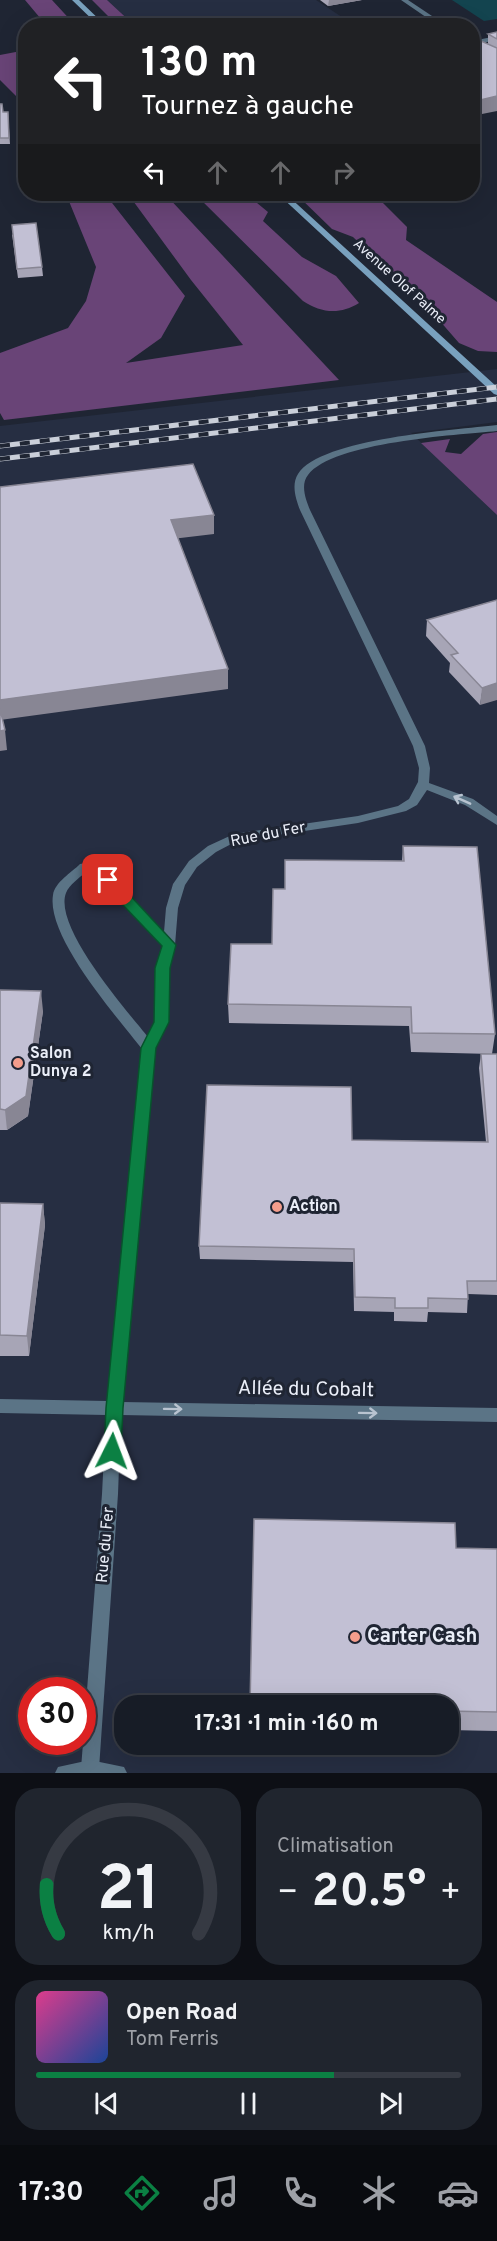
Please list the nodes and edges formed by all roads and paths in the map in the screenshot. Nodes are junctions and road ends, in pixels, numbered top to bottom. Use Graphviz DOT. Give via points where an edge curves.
graph roads {
  1 [pos="404,0"];
  2 [pos="77,1"];
  3 [pos="95,18"];
  4 [pos="432,18"];
  5 [pos="497,38"];
  6 [pos="480,41"];
  7 [pos="290,201"];
  8 [pos="497,392"];
  9 [pos="497,428"];
  10 [pos="423,785"];
  11 [pos="497,821"];
  12 [pos="169,945"];
  13 [pos="149,1048"];
  14 [pos="0,1406"];
  15 [pos="114,1408"];
  16 [pos="497,1415"];
  17 [pos="90,1768"];
  18 [pos="63,1773"];
  19 [pos="118,1773"];
  1 -- 4 [label="street"];
  2 -- 3 [label="main road"];
  5 -- 6 [label="street"];
  7 -- 8 [label="main road, Avenue Olof Palme"];
  9 -- 10 [label="street" via="334,453 303,473 299,490 304,510 419,746 426,768"];
  11 -- 10 [label="street, one-way" via="469,802"];
  10 -- 12 [label="street, Rue du Fer" via="413,802 388,814 234,838 212,849 193,864 179,884 172,908"];
  12 -- 13 [label="street, Rue du Fer" via="162,968 162,1022"];
  12 -- 13 [label="street" via="108,880 84,867 60,893 58,906 72,945"];
  13 -- 15 [label="street, Rue du Fer"];
  14 -- 15 [label="street, Allée du Cobalt"];
  15 -- 16 [label="street, Allée du Cobalt, one-way"];
  15 -- 17 [label="street, Rue du Fer"];
  17 -- 18 [label="street"];
  17 -- 19 [label="street"];
}
